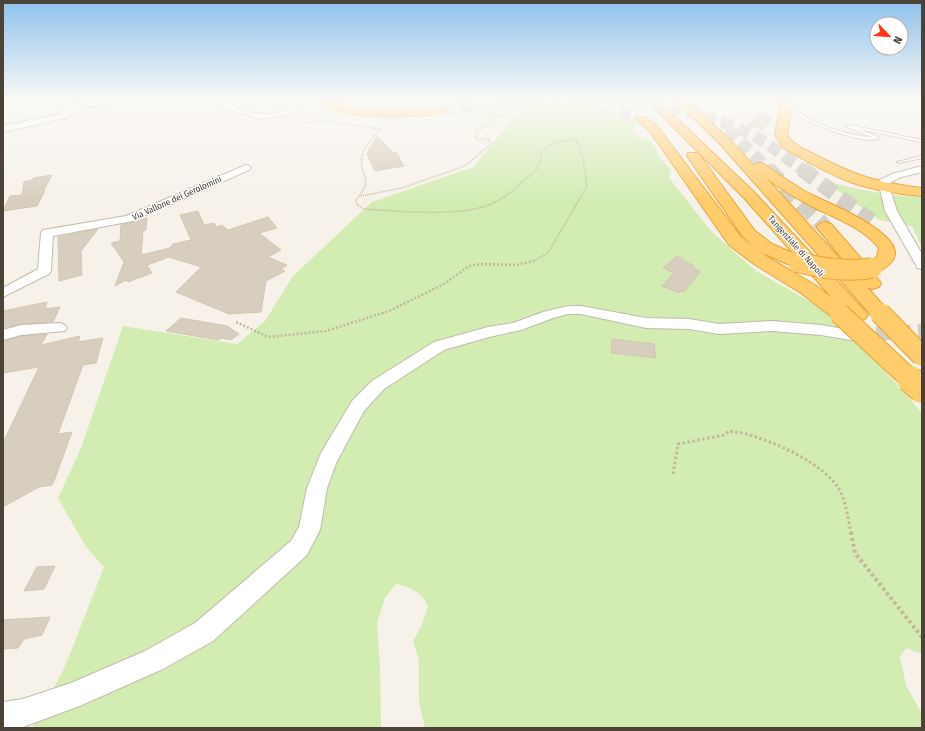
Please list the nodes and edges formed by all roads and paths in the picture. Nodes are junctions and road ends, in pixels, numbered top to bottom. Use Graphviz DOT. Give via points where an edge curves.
graph roads {
  1 [pos="377,133"];
  2 [pos="477,133"];
  3 [pos="657,133"];
  4 [pos="664,133"];
  5 [pos="674,133"];
  6 [pos="686,133"];
  7 [pos="716,133"];
  8 [pos="719,133"];
  9 [pos="781,133"];
  10 [pos="845,133"];
  11 [pos="865,133"];
  12 [pos="884,133"];
  13 [pos="922,141"];
  14 [pos="725,142"];
  15 [pos="922,157"];
  16 [pos="899,162"];
  17 [pos="246,168"];
  18 [pos="922,169"];
  19 [pos="922,192"];
  20 [pos="361,196"];
  21 [pos="871,220"];
  22 [pos="825,227"];
  23 [pos="798,262"];
  24 [pos="922,265"];
  25 [pos="872,268"];
  26 [pos="3,293"];
  27 [pos="887,313"];
  28 [pos="848,314"];
  29 [pos="236,322"];
  30 [pos="60,328"];
  31 [pos="3,335"];
  32 [pos="851,335"];
  33 [pos="922,346"];
  34 [pos="922,356"];
  35 [pos="922,385"];
  36 [pos="922,390"];
  37 [pos="673,474"];
  38 [pos="922,637"];
  39 [pos="3,716"];
  1 -- 20 [label="path" via="362,153 367,182"];
  2 -- 20 [label="path" via="478,140 490,138 488,141 491,143 462,167 402,188"];
  3 -- 28 [label="highway" via="734,241 754,257"];
  4 -- 23 [label="highway" via="747,240 763,250"];
  5 -- 23 [label="highway, Tangenziale di Napoli" via="749,234 770,250"];
  6 -- 28 [label="highway, Tangenziale di Napoli" via="750,196"];
  7 -- 14 [label="highway, Tangenziale di Napoli"];
  8 -- 14 [label="highway"];
  9 -- 19 [label="highway" via="791,147 846,175 901,190"];
  10 -- 11 [label="lane" via="863,138 878,138"];
  12 -- 13 [label="lane"];
  14 -- 25 [label="highway" via="787,186 880,238 887,248 887,256"];
  14 -- 27 [label="highway, Tangenziale di Napoli"];
  15 -- 16 [label="lane"];
  17 -- 26 [label="street, Via Vallone dei Gerolomini" via="129,220 47,233 44,272"];
  18 -- 24 [label="street" via="884,182 891,211"];
  20 -- 29 [label="path" via="356,200 363,209 418,211 478,208 492,204 536,170 541,163 541,153 550,143 565,140 576,140 580,146 587,186 548,253 532,262 469,266 444,284 389,311 326,331 268,337"];
  21 -- 25 [label="highway" via="892,241 897,252 886,264"];
  22 -- 27 [label="highway"];
  23 -- 25 [label="highway, bridge" via="833,269"];
  27 -- 33 [label="highway"];
  27 -- 34 [label="highway, Tangenziale di Napoli, bridge"];
  28 -- 35 [label="highway, Tangenziale di Napoli"];
  28 -- 36 [label="highway, bridge"];
  30 -- 31 [label="street" via="21,330"];
  32 -- 39 [label="street" via="772,326 719,329 689,324 646,323 581,310 568,310 516,327 439,346 378,385 358,406 328,459 317,488 309,530 299,548 204,632 154,660 73,696"];
  37 -- 38 [label="path" via="678,444 729,431 755,436 794,453 823,472 839,489 855,553"];
}
